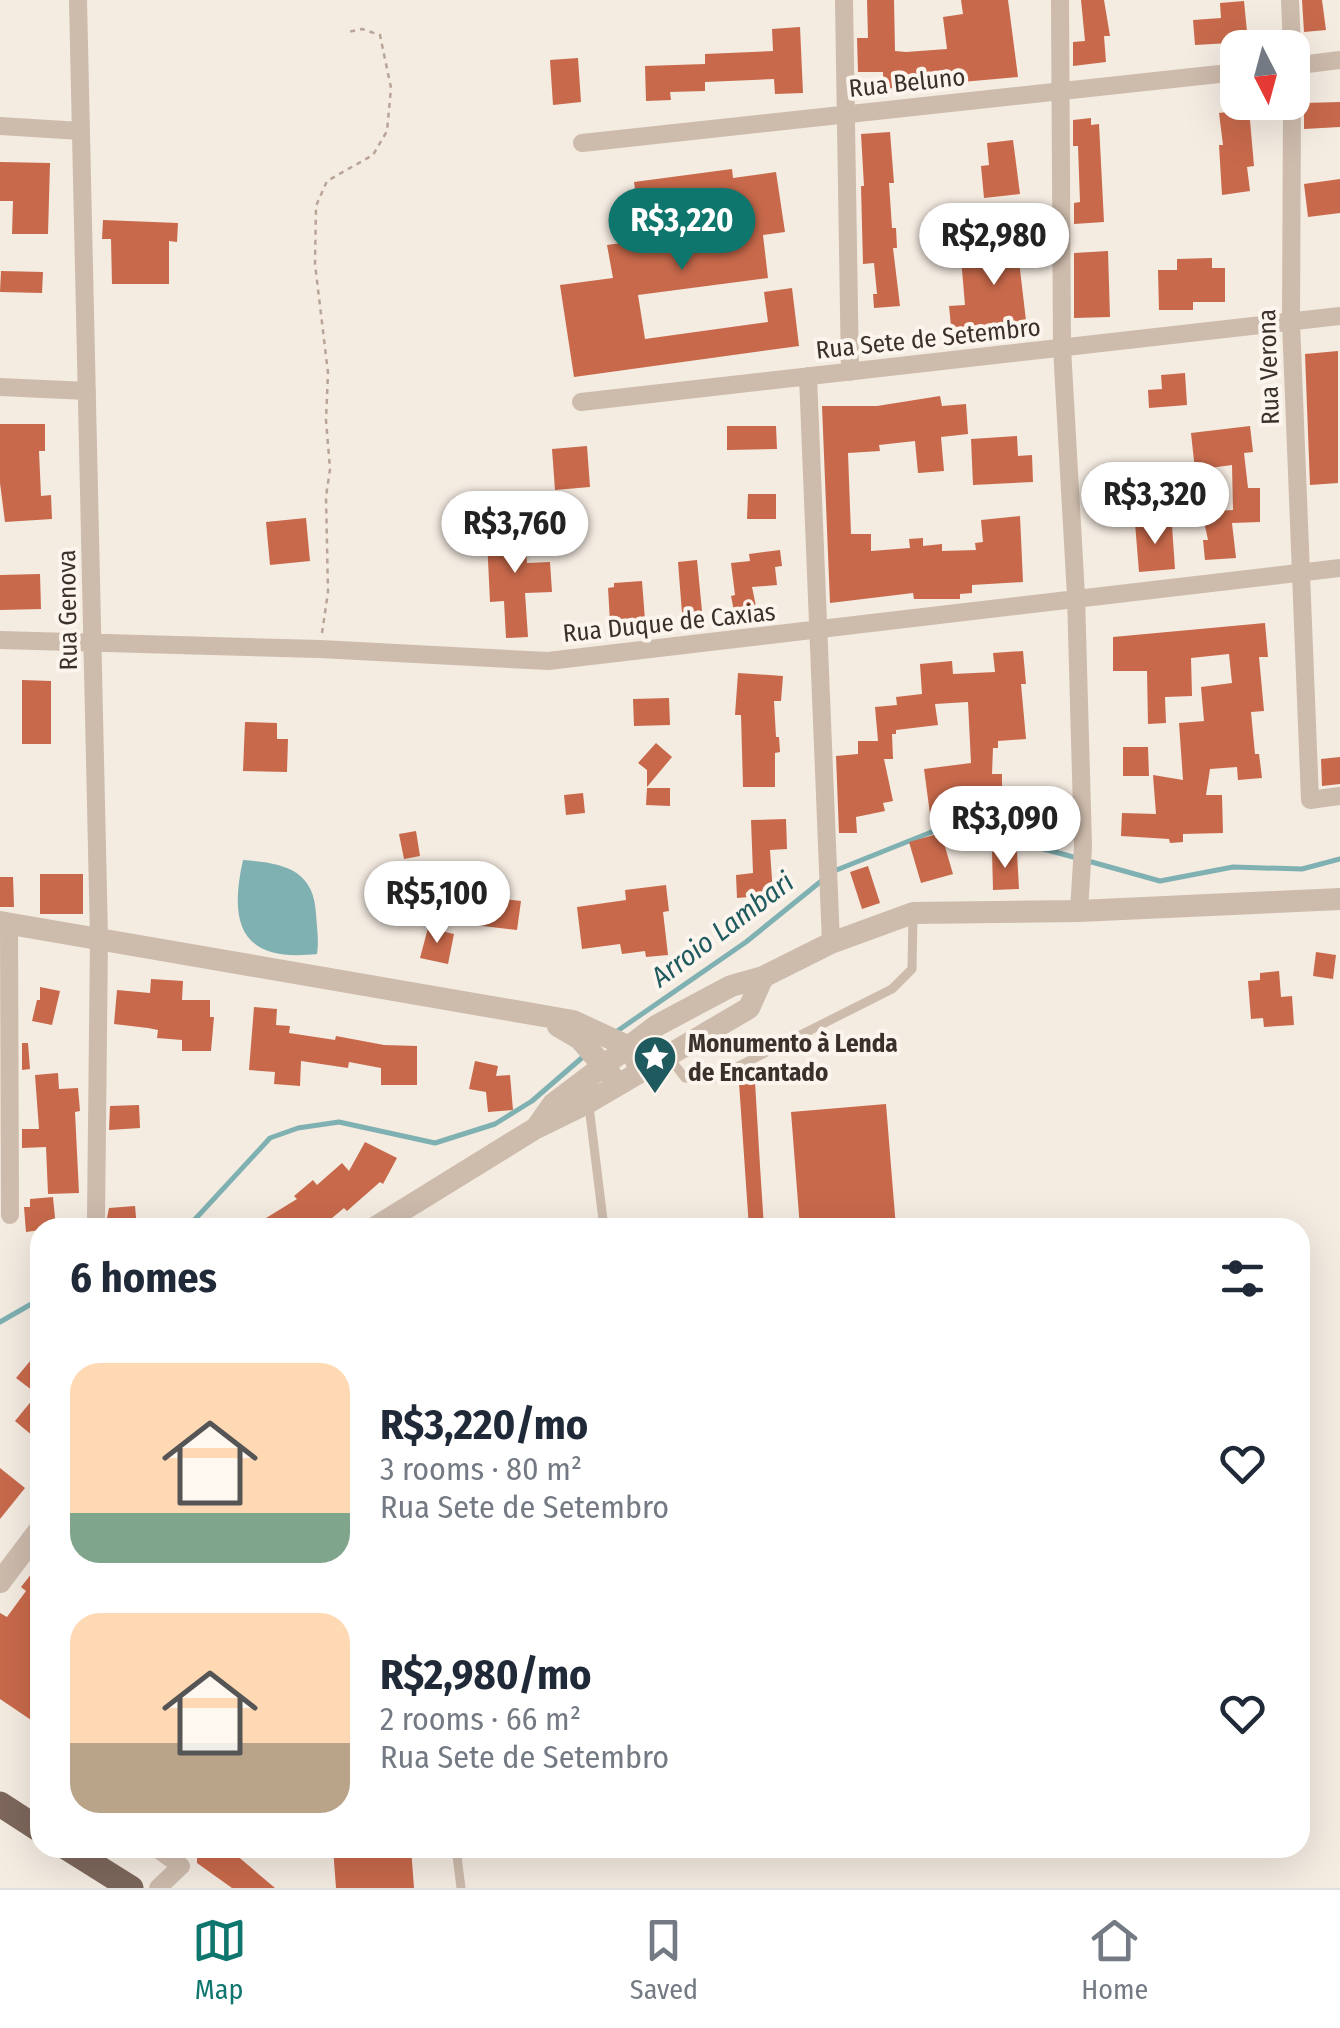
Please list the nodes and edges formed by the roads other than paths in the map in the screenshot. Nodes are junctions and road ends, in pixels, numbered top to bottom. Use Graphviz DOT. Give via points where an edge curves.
graph roads {
  1 [pos="78,0"];
  2 [pos="844,0"];
  3 [pos="1060,0"];
  4 [pos="1290,0"];
  5 [pos="1291,30"];
  6 [pos="1340,60"];
  7 [pos="1310,64"];
  8 [pos="1220,74"];
  9 [pos="1062,90"];
  10 [pos="846,114"];
  11 [pos="1292,120"];
  12 [pos="0,126"];
  13 [pos="81,130"];
  14 [pos="582,142"];
  15 [pos="1340,316"];
  16 [pos="1291,322"];
  17 [pos="1062,348"];
  18 [pos="850,372"];
  19 [pos="808,376"];
  20 [pos="0,387"];
  21 [pos="87,391"];
  22 [pos="580,402"];
  23 [pos="1340,568"];
  24 [pos="1300,573"];
  25 [pos="1076,596"];
  26 [pos="818,630"];
  27 [pos="0,640"];
  28 [pos="92,644"];
  29 [pos="1340,796"];
  30 [pos="1340,899"];
  31 [pos="1079,912"];
  32 [pos="913,913"];
  33 [pos="4,922"];
  34 [pos="99,938"];
  35 [pos="831,943"];
  36 [pos="764,977"];
  37 [pos="612,1032"];
  38 [pos="666,1054"];
  39 [pos="640,1069"];
  40 [pos="606,1070"];
  41 [pos="589,1102"];
  42 [pos="536,1128"];
  43 [pos="10,1216"];
  44 [pos="96,1218"];
  45 [pos="390,1218"];
  46 [pos="603,1218"];
  47 [pos="30,1542"];
  48 [pos="0,1582"];
  49 [pos="1,1804"];
  50 [pos="30,1823"];
  51 [pos="83,1858"];
  52 [pos="170,1858"];
  53 [pos="457,1858"];
  54 [pos="130,1888"];
  55 [pos="158,1888"];
  56 [pos="460,1888"];
  1 -- 13 [label="street, Rua Genova"];
  2 -- 10 [label="street"];
  3 -- 9 [label="street"];
  4 -- 5 [label="street"];
  6 -- 7 [label="street"];
  8 -- 9 [label="street, Rua Beluno"];
  9 -- 10 [label="street, Rua Beluno"];
  9 -- 17 [label="street"];
  10 -- 14 [label="street, Rua Beluno"];
  10 -- 18 [label="street"];
  11 -- 16 [label="street, Rua Verona"];
  12 -- 13 [label="street"];
  13 -- 21 [label="street, Rua Genova"];
  15 -- 16 [label="street, Rua Sete de Setembro"];
  16 -- 17 [label="street, Rua Sete de Setembro"];
  16 -- 24 [label="street, Rua Verona"];
  17 -- 18 [label="street, Rua Sete de Setembro"];
  17 -- 25 [label="street"];
  18 -- 19 [label="street, Rua Sete de Setembro"];
  19 -- 22 [label="street, Rua Sete de Setembro"];
  19 -- 26 [label="street"];
  20 -- 21 [label="street"];
  21 -- 28 [label="street, Rua Genova"];
  23 -- 24 [label="street, Rua Duque de Caxias"];
  24 -- 25 [label="street, Rua Duque de Caxias"];
  24 -- 29 [label="street, Rua Verona" via="1310,800"];
  25 -- 26 [label="street, Rua Duque de Caxias"];
  25 -- 31 [label="street"];
  26 -- 28 [label="street, Rua Duque de Caxias" via="548,660"];
  26 -- 35 [label="street"];
  27 -- 28 [label="street, Rua Duque de Caxias"];
  28 -- 34 [label="street, Rua Genova"];
  30 -- 31 [label="street"];
  31 -- 32 [label="street"];
  32 -- 35 [label="street"];
  32 -- 38 [label="lane" via="912,969 892,989 713,1079 685,1078"];
  33 -- 34 [label="street"];
  33 -- 43 [label="street"];
  34 -- 37 [label="street"];
  34 -- 44 [label="street, Rua Genova"];
  35 -- 36 [label="street"];
  36 -- 37 [label="street"];
  36 -- 38 [label="street" via="749,1008"];
  37 -- 39 [label="street"];
  37 -- 40 [label="street"];
  37 -- 40 [label="street"];
  38 -- 39 [label="street"];
  39 -- 40 [label="street"];
  40 -- 41 [label="street"];
  40 -- 42 [label="street" via="553,1104"];
  41 -- 42 [label="street"];
  41 -- 46 [label="lane"];
  42 -- 45 [label="street"];
  47 -- 48 [label="street"];
  49 -- 50 [label="main road"];
  51 -- 54 [label="main road"];
  52 -- 55 [label="street" via="181,1866"];
  53 -- 56 [label="lane"];
}
